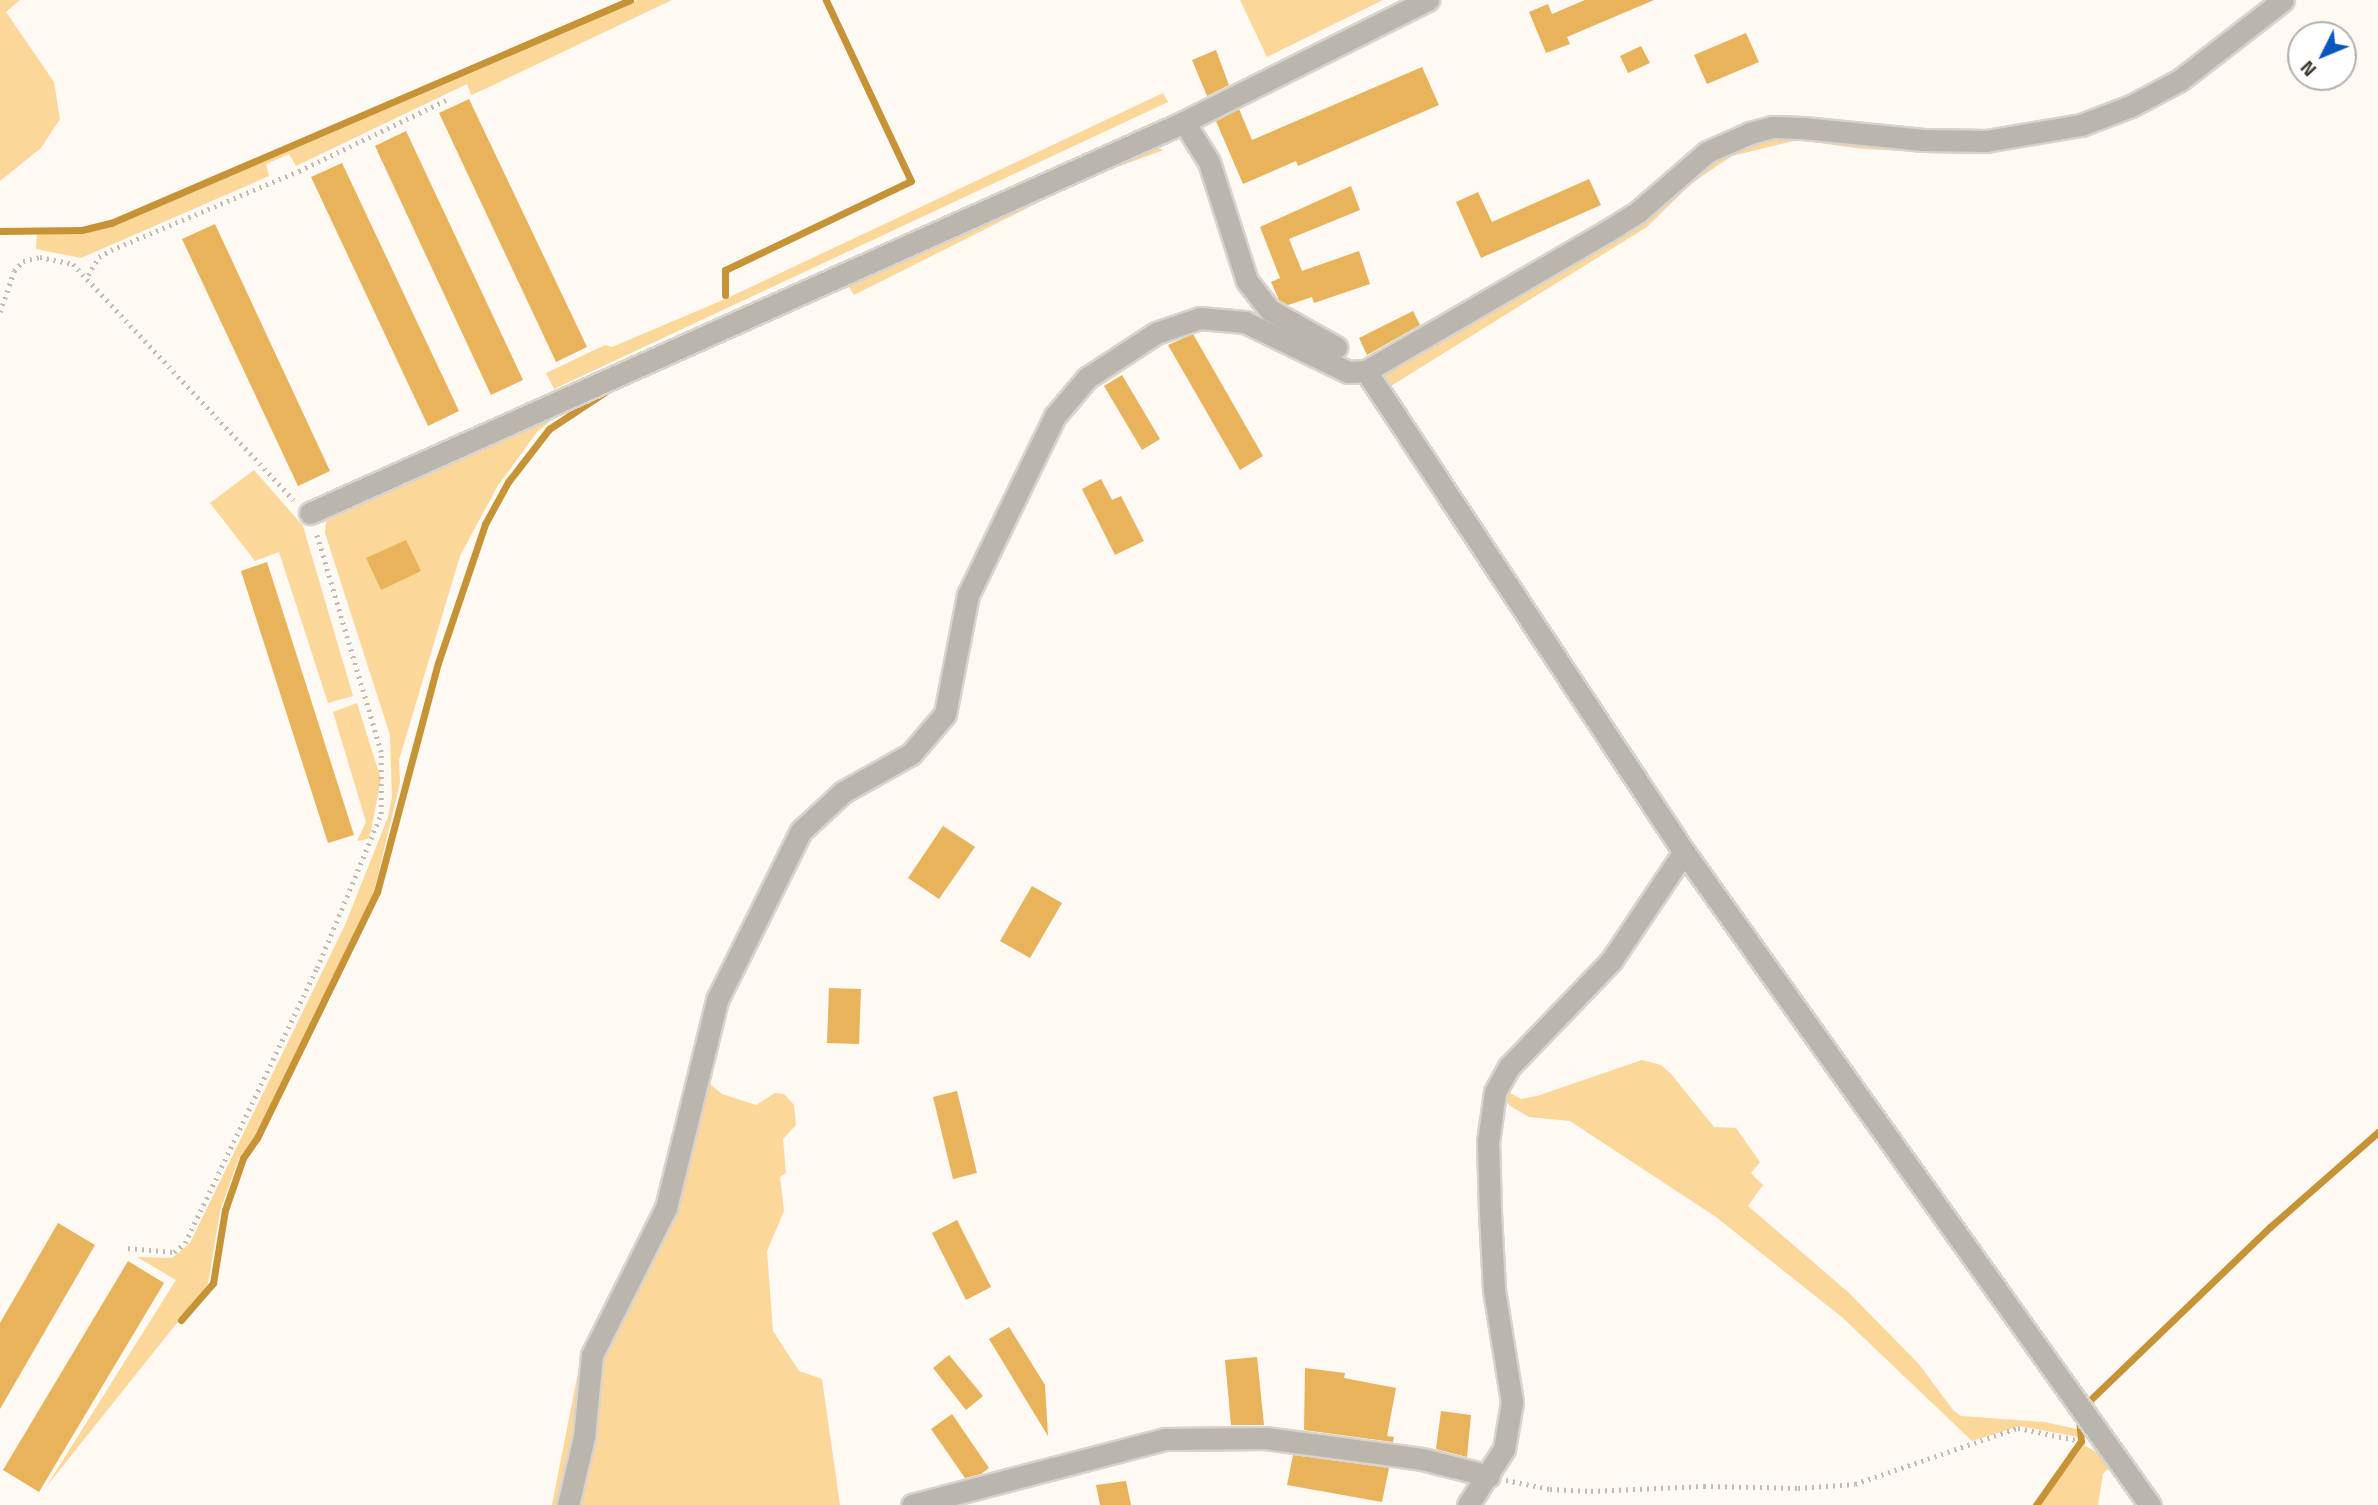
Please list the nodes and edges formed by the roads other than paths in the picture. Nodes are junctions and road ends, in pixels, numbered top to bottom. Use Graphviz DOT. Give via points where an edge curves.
graph roads {
  1 [pos="1428,0"];
  2 [pos="2283,0"];
  3 [pos="1398,7"];
  4 [pos="1184,122"];
  5 [pos="1336,347"];
  6 [pos="1366,371"];
  7 [pos="310,513"];
  8 [pos="1684,852"];
  9 [pos="1489,1476"];
  10 [pos="568,1505"];
  11 [pos="912,1505"];
  12 [pos="1468,1505"];
  13 [pos="2150,1505"];
  1 -- 3 [label="street"];
  2 -- 6 [label="street" via="2180,79 2131,106 2081,125 1986,141 1803,128 1772,127 1750,133 1707,152 1639,211 1606,232"];
  3 -- 4 [label="street"];
  4 -- 5 [label="street" via="1209,162 1247,281 1270,310"];
  4 -- 7 [label="street"];
  6 -- 8 [label="street"];
  6 -- 10 [label="street" via="1348,372 1245,322 1200,318 1156,333 1068,396 968,596 945,714 911,754 843,792 801,831 717,1000 666,1208 592,1355 584,1437"];
  8 -- 9 [label="street" via="1611,961 1509,1067 1495,1092 1488,1142 1494,1289 1512,1402 1504,1449"];
  8 -- 13 [label="street"];
  9 -- 11 [label="street" via="1422,1459 1265,1438 1165,1438"];
  9 -- 12 [label="street"];
}
